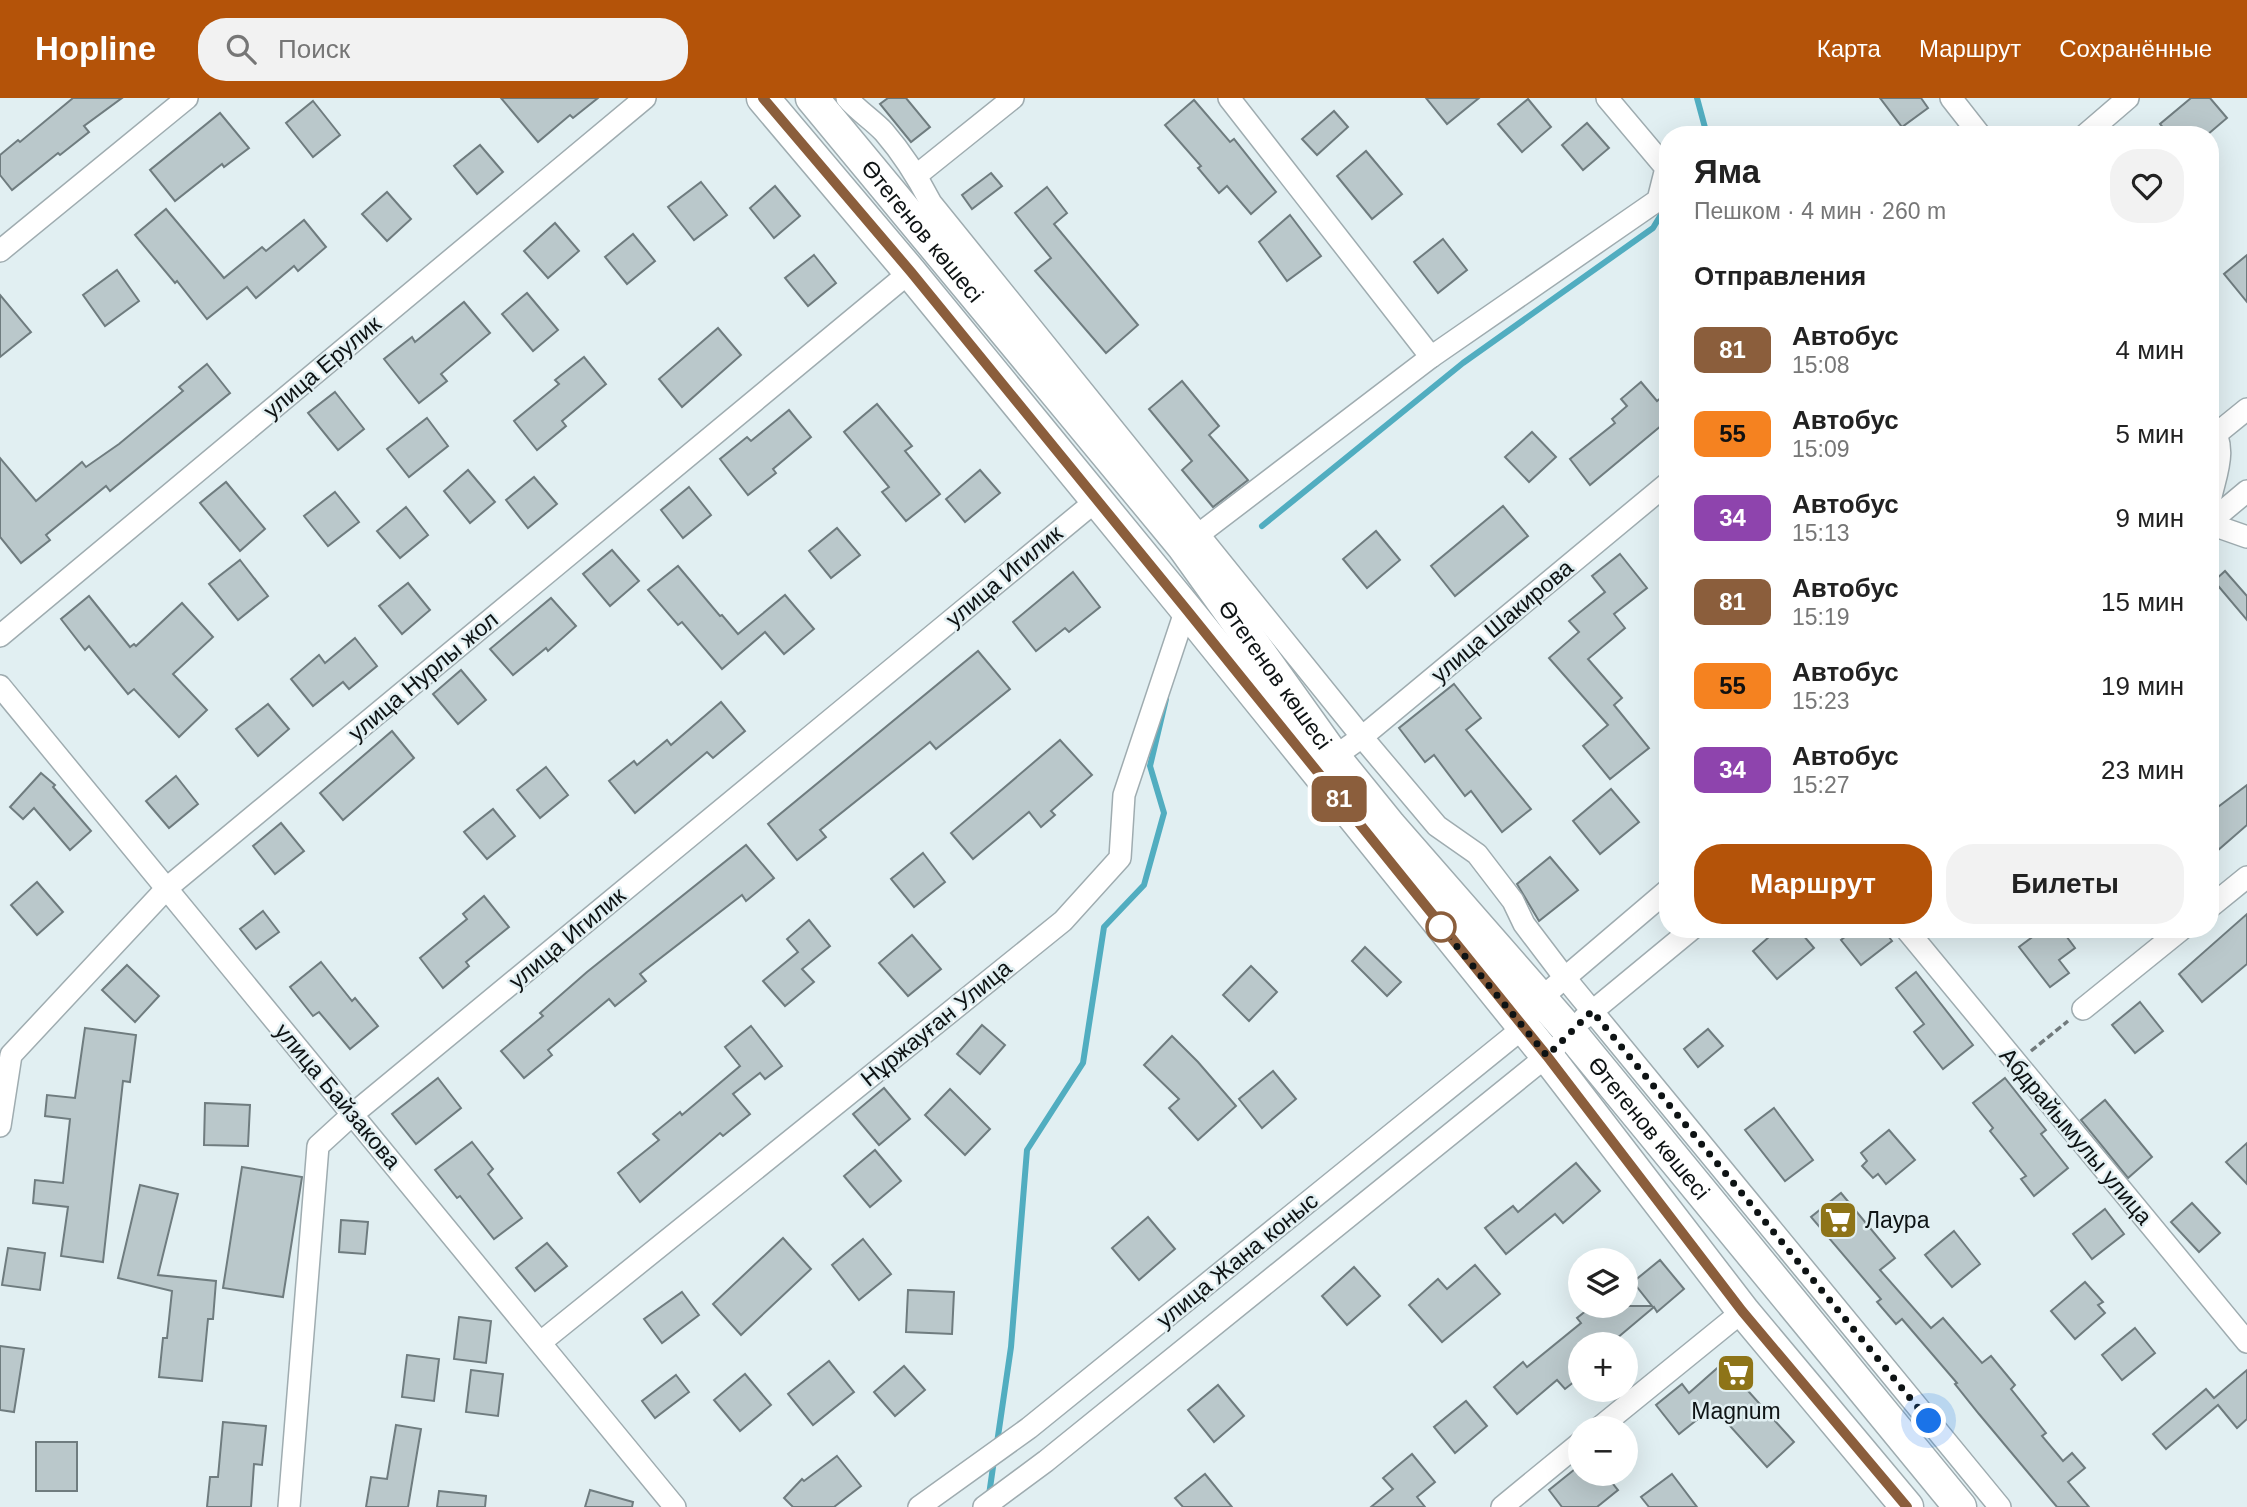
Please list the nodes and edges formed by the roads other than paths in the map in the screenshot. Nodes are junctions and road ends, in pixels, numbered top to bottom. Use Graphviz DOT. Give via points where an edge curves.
graph roads {
  1 [pos="187,98"];
  2 [pos="645,98"];
  3 [pos="763,98"];
  4 [pos="812,98"];
  5 [pos="847,98"];
  6 [pos="1013,98"];
  7 [pos="1229,98"];
  8 [pos="1607,98"];
  9 [pos="1951,98"];
  10 [pos="2128,98"];
  11 [pos="1973,126"];
  12 [pos="2095,126"];
  13 [pos="1659,160"];
  14 [pos="917,175"];
  15 [pos="1659,196"];
  16 [pos="0,251"];
  17 [pos="911,272"];
  18 [pos="1022,352"];
  19 [pos="1431,357"];
  20 [pos="995,375"];
  21 [pos="2247,410"];
  22 [pos="2219,428"];
  23 [pos="1659,490"];
  24 [pos="2247,491"];
  25 [pos="1097,500"];
  26 [pos="2219,515"];
  27 [pos="2219,527"];
  28 [pos="2244,537"];
  29 [pos="1191,540"];
  30 [pos="1186,609"];
  31 [pos="0,636"];
  32 [pos="0,686"];
  33 [pos="1362,737"];
  34 [pos="1334,757"];
  35 [pos="2247,877"];
  36 [pos="167,888"];
  37 [pos="1659,898"];
  38 [pos="2219,900"];
  39 [pos="1681,938"];
  40 [pos="1913,938"];
  41 [pos="2171,938"];
  42 [pos="1565,978"];
  43 [pos="1540,999"];
  44 [pos="2084,1009"];
  45 [pos="1581,1021"];
  46 [pos="1523,1028"];
  47 [pos="1547,1056"];
  48 [pos="354,1114"];
  49 [pos="0,1126"];
  50 [pos="1742,1311"];
  51 [pos="541,1342"];
  52 [pos="2247,1342"];
  53 [pos="1614,1416"];
  54 [pos="1568,1453"];
  55 [pos="289,1507"];
  56 [pos="675,1507"];
  57 [pos="919,1507"];
  58 [pos="984,1507"];
  59 [pos="1502,1507"];
  60 [pos="1907,1507"];
  61 [pos="1959,1507"];
  62 [pos="2000,1507"];
  1 -- 16 [label="street"];
  2 -- 31 [label="street, улица Ерулик"];
  3 -- 17 [label="main road, Өтегенов көшесі"];
  4 -- 18 [label="main road, Өтегенов көшесі"];
  5 -- 14 [label="street" via="883,130"];
  6 -- 14 [label="street"];
  7 -- 19 [label="street"];
  8 -- 13 [label="street"];
  9 -- 11 [label="street"];
  10 -- 12 [label="street"];
  14 -- 29 [label="street" via="931,202"];
  15 -- 19 [label="street"];
  17 -- 20 [label="main road, Өтегенов көшесі"];
  17 -- 36 [label="street, улица Нурлы жол"];
  18 -- 20 [label="main road"];
  18 -- 29 [label="main road, Өтегенов көшесі"];
  19 -- 29 [label="street"];
  20 -- 25 [label="main road, Өтегенов көшесі"];
  21 -- 22 [label="street"];
  23 -- 33 [label="street, улица Шакирова"];
  24 -- 26 [label="street"];
  25 -- 30 [label="main road, Өтегенов көшесі"];
  25 -- 48 [label="street, улица Игилик"];
  27 -- 28 [label="street"];
  29 -- 33 [label="street"];
  29 -- 34 [label="main road, Өтегенов көшесі"];
  30 -- 46 [label="main road, Өтегенов көшесі"];
  30 -- 51 [label="street, Нұржауған Улица" via="1124,794 1119,858 1063,921"];
  32 -- 36 [label="street, улица Байзакова"];
  33 -- 34 [label="street, улица Шакирова"];
  33 -- 42 [label="street" via="1437,826 1478,854"];
  34 -- 43 [label="main road, Өтегенов көшесі"];
  35 -- 38 [label="street"];
  36 -- 48 [label="street, улица Байзакова"];
  36 -- 49 [label="street, улица Нурлы жол" via="11,1055"];
  37 -- 42 [label="street, улица Жана коныс"];
  39 -- 45 [label="street, улица Жана коныс"];
  40 -- 52 [label="street, Абдрайымулы улица"];
  41 -- 44 [label="street"];
  42 -- 43 [label="street, улица Жана коныс"];
  42 -- 45 [label="street"];
  43 -- 45 [label="main road, Өтегенов көшесі"];
  43 -- 46 [label="street, улица Жана коныс"];
  45 -- 47 [label="street, улица Жана коныс"];
  45 -- 61 [label="main road, Өтегенов көшесі"];
  45 -- 62 [label="street"];
  46 -- 47 [label="main road, Өтегенов көшесі"];
  46 -- 57 [label="street, улица Жана коныс" via="1029,1428"];
  47 -- 50 [label="main road, Өтегенов көшесі"];
  47 -- 58 [label="street, улица Жана коныс"];
  48 -- 51 [label="street, улица Байзакова"];
  48 -- 55 [label="street, улица Игилик" via="318,1146"];
  50 -- 53 [label="street"];
  50 -- 60 [label="main road, Өтегенов көшесі"];
  51 -- 56 [label="street, улица Байзакова"];
  54 -- 59 [label="street"];
}
